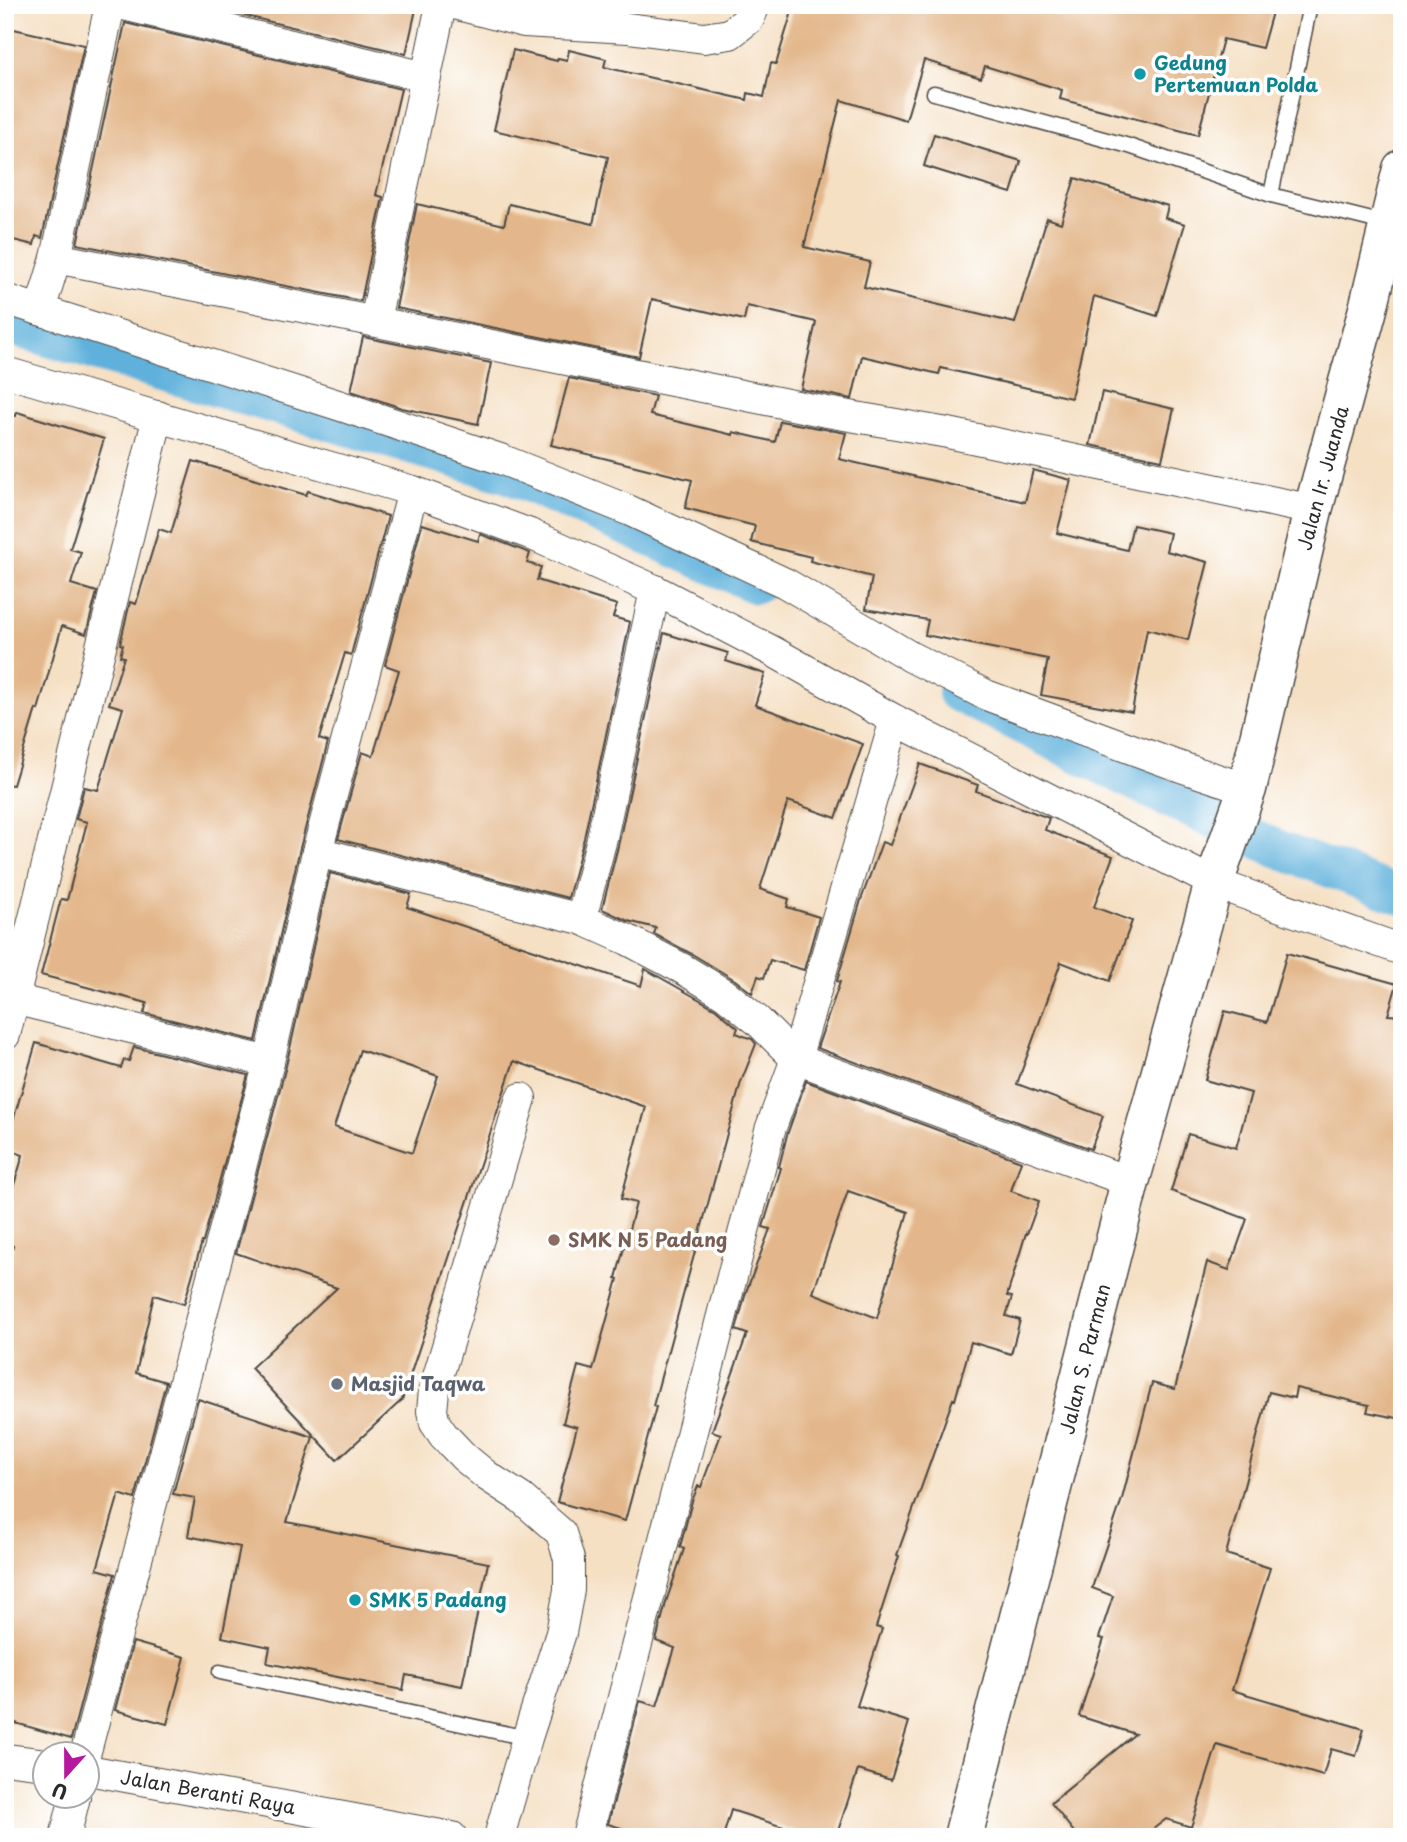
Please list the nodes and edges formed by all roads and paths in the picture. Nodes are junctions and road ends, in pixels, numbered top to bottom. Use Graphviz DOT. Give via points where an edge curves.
graph roads {
  1 [pos="110,5"];
  2 [pos="123,5"];
  3 [pos="441,5"];
  4 [pos="458,5"];
  5 [pos="755,5"];
  6 [pos="1310,5"];
  7 [pos="426,77"];
  8 [pos="934,93"];
  9 [pos="1402,169"];
  10 [pos="1271,195"];
  11 [pos="1389,225"];
  12 [pos="56,258"];
  13 [pos="5,299"];
  14 [pos="40,310"];
  15 [pos="375,321"];
  16 [pos="5,372"];
  17 [pos="158,416"];
  18 [pos="413,491"];
  19 [pos="1313,510"];
  20 [pos="655,590"];
  21 [pos="895,720"];
  22 [pos="1244,800"];
  23 [pos="317,852"];
  24 [pos="1218,873"];
  25 [pos="580,919"];
  26 [pos="1402,950"];
  27 [pos="10,998"];
  28 [pos="5,1035"];
  29 [pos="796,1059"];
  30 [pos="268,1062"];
  31 [pos="521,1098"];
  32 [pos="1130,1182"];
  33 [pos="220,1672"];
  34 [pos="527,1738"];
  35 [pos="89,1741"];
  36 [pos="5,1759"];
  37 [pos="32,1762"];
  38 [pos="102,1773"];
  39 [pos="72,1811"];
  40 [pos="65,1837"];
  41 [pos="452,1837"];
  42 [pos="499,1837"];
  43 [pos="587,1837"];
  44 [pos="963,1837"];
  1 -- 12 [label="street"];
  2 -- 7 [label="street"];
  3 -- 7 [label="street"];
  4 -- 5 [label="street" via="524,22 704,38 730,34 749,19"];
  6 -- 10 [label="lane"];
  7 -- 15 [label="street"];
  8 -- 10 [label="lane" via="1129,146"];
  9 -- 11 [label="main road, Jalan Ir. Juanda"];
  10 -- 11 [label="lane"];
  11 -- 19 [label="main road, Jalan Ir. Juanda"];
  12 -- 14 [label="street"];
  12 -- 15 [label="street"];
  13 -- 14 [label="street"];
  14 -- 22 [label="street" via="341,405 502,460 628,510 785,583 986,695 1175,765"];
  15 -- 19 [label="street"];
  16 -- 17 [label="street"];
  17 -- 18 [label="street"];
  17 -- 27 [label="street"];
  18 -- 20 [label="street" via="530,534"];
  18 -- 23 [label="street"];
  19 -- 22 [label="main road, Jalan Ir. Juanda"];
  20 -- 21 [label="street"];
  20 -- 25 [label="street"];
  21 -- 24 [label="street"];
  21 -- 29 [label="street"];
  22 -- 24 [label="main road, Jalan Ir. Juanda"];
  23 -- 25 [label="street"];
  23 -- 30 [label="street"];
  24 -- 26 [label="street"];
  24 -- 32 [label="main road, Jalan S. Parman"];
  25 -- 29 [label="street" via="628,940 726,995"];
  27 -- 28 [label="street"];
  27 -- 30 [label="street"];
  29 -- 32 [label="street"];
  29 -- 43 [label="street" via="770,1130"];
  30 -- 35 [label="street"];
  31 -- 34 [label="street" via="434,1390 432,1411 444,1436 464,1457 561,1533 569,1559 561,1633"];
  32 -- 44 [label="main road, Jalan S. Parman"];
  33 -- 34 [label="lane"];
  34 -- 42 [label="street"];
  36 -- 37 [label="street"];
  38 -- 41 [label="street, Jalan Beranti Raya"];
  39 -- 40 [label="street"];
}
